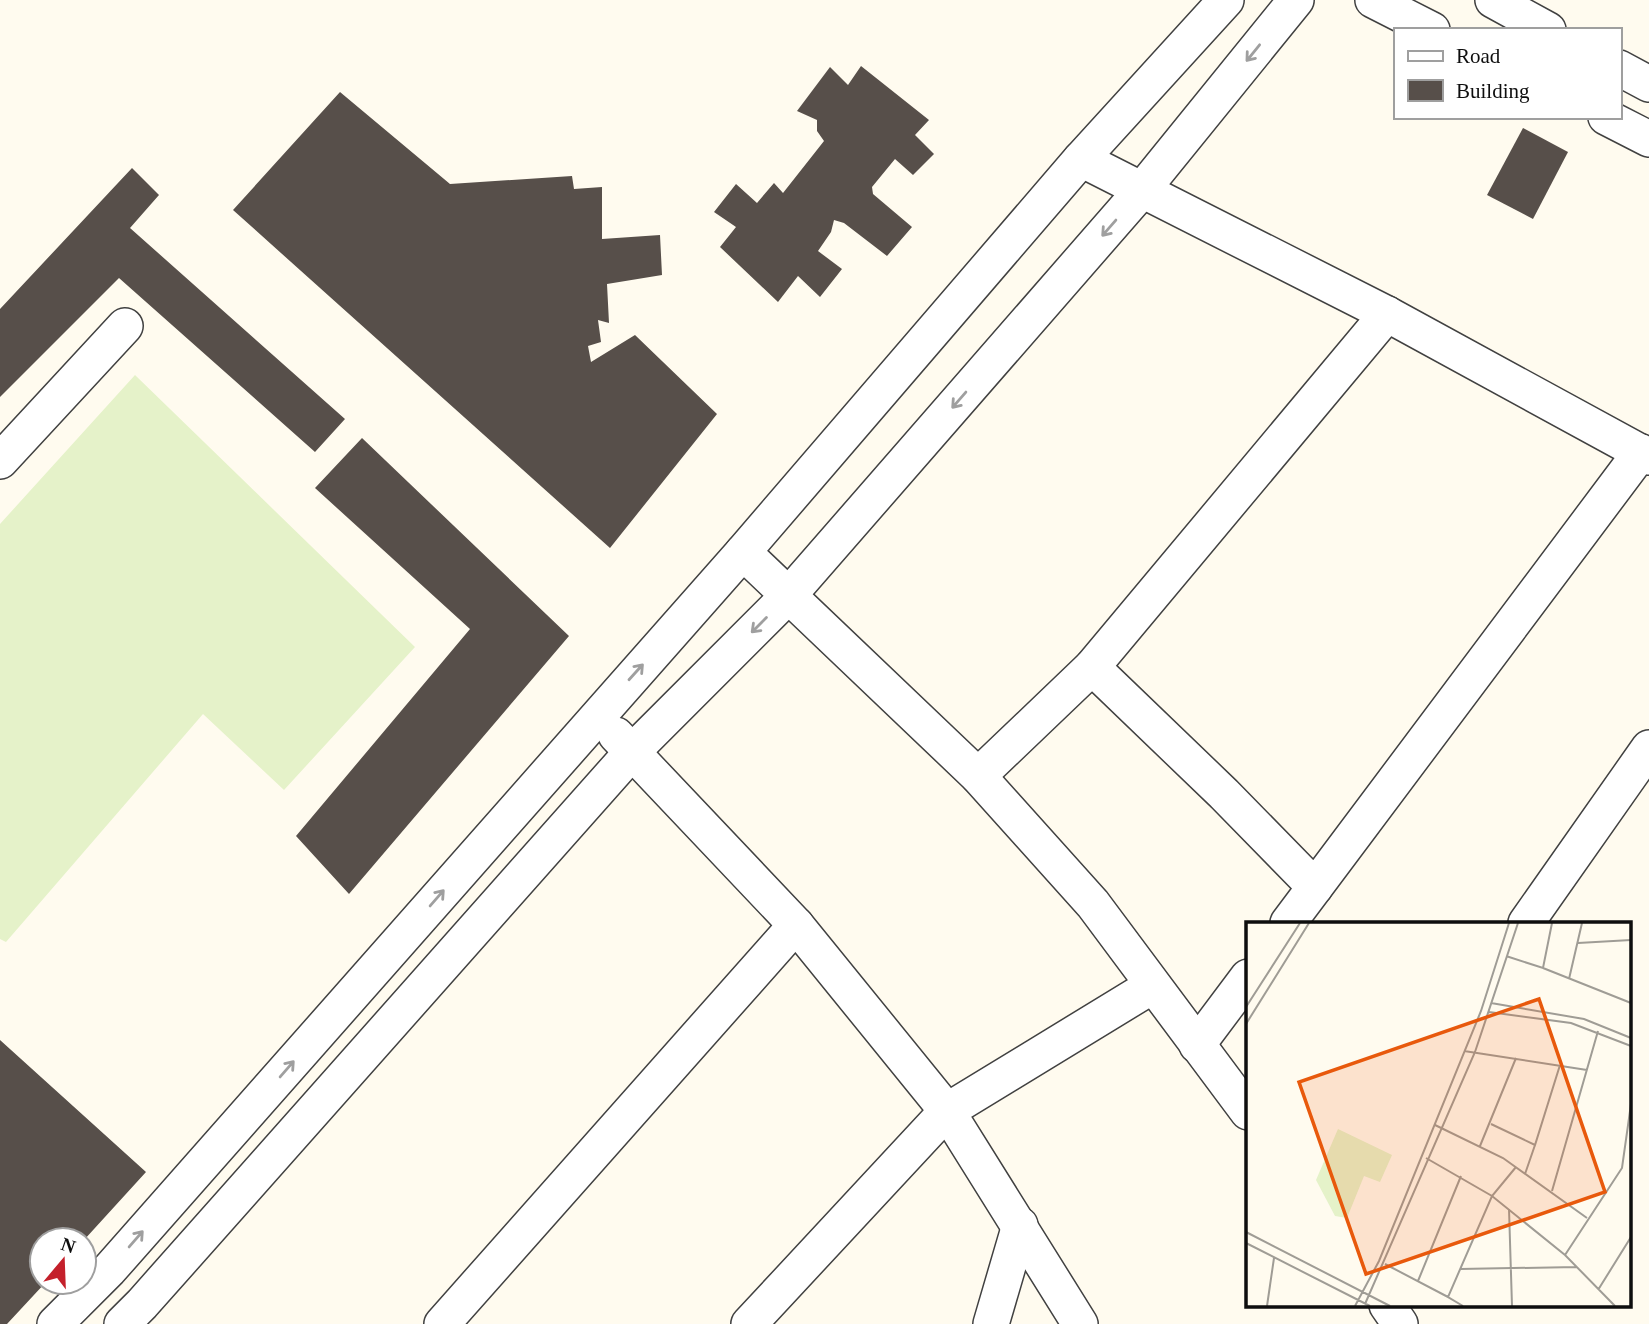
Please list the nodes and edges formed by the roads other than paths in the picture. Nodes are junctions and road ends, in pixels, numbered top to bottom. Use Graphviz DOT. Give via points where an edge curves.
graph roads {
  1 [pos="1226,0"];
  2 [pos="1296,0"];
  3 [pos="1373,0"];
  4 [pos="1493,0"];
  5 [pos="1428,28"];
  6 [pos="1544,28"];
  7 [pos="1621,69"];
  8 [pos="1649,84"];
  9 [pos="1610,119"];
  10 [pos="1649,139"];
  11 [pos="1081,159"];
  12 [pos="1142,190"];
  13 [pos="1387,314"];
  14 [pos="125,326"];
  15 [pos="1645,455"];
  16 [pos="0,461"];
  17 [pos="743,552"];
  18 [pos="788,596"];
  19 [pos="1092,667"];
  20 [pos="598,716"];
  21 [pos="1649,748"];
  22 [pos="632,752"];
  23 [pos="978,776"];
  24 [pos="1315,887"];
  25 [pos="1289,922"];
  26 [pos="1527,922"];
  27 [pos="796,925"];
  28 [pos="1246,979"];
  29 [pos="1152,986"];
  30 [pos="1197,1045"];
  31 [pos="1246,1109"];
  32 [pos="947,1111"];
  33 [pos="1020,1225"];
  34 [pos="109,1270"];
  35 [pos="1388,1306"];
  36 [pos="142,1318"];
  37 [pos="55,1324"];
  38 [pos="442,1324"];
  39 [pos="749,1324"];
  40 [pos="990,1324"];
  41 [pos="1080,1324"];
  42 [pos="1400,1324"];
  1 -- 11 [label="street"];
  2 -- 12 [label="street, one-way"];
  3 -- 5 [label="street"];
  4 -- 6 [label="street"];
  7 -- 8 [label="street"];
  9 -- 10 [label="street"];
  11 -- 12 [label="street"];
  11 -- 17 [label="street"];
  12 -- 13 [label="street"];
  12 -- 18 [label="street, one-way"];
  13 -- 15 [label="street"];
  13 -- 19 [label="street"];
  14 -- 16 [label="street"];
  15 -- 24 [label="street"];
  17 -- 18 [label="street"];
  20 -- 17 [label="street, one-way"];
  18 -- 22 [label="street, one-way"];
  18 -- 23 [label="street"];
  19 -- 23 [label="street"];
  19 -- 24 [label="street"];
  20 -- 22 [label="street"];
  34 -- 20 [label="street, one-way"];
  21 -- 26 [label="street"];
  22 -- 27 [label="street"];
  22 -- 36 [label="street"];
  23 -- 29 [label="street" via="1093,904"];
  24 -- 25 [label="street"];
  27 -- 32 [label="street"];
  27 -- 38 [label="street"];
  28 -- 30 [label="street"];
  29 -- 30 [label="street"];
  29 -- 32 [label="street"];
  30 -- 31 [label="street"];
  32 -- 33 [label="street"];
  32 -- 39 [label="street"];
  33 -- 40 [label="street"];
  33 -- 41 [label="street"];
  34 -- 36 [label="street"];
  34 -- 37 [label="street"];
  35 -- 42 [label="street"];
}
